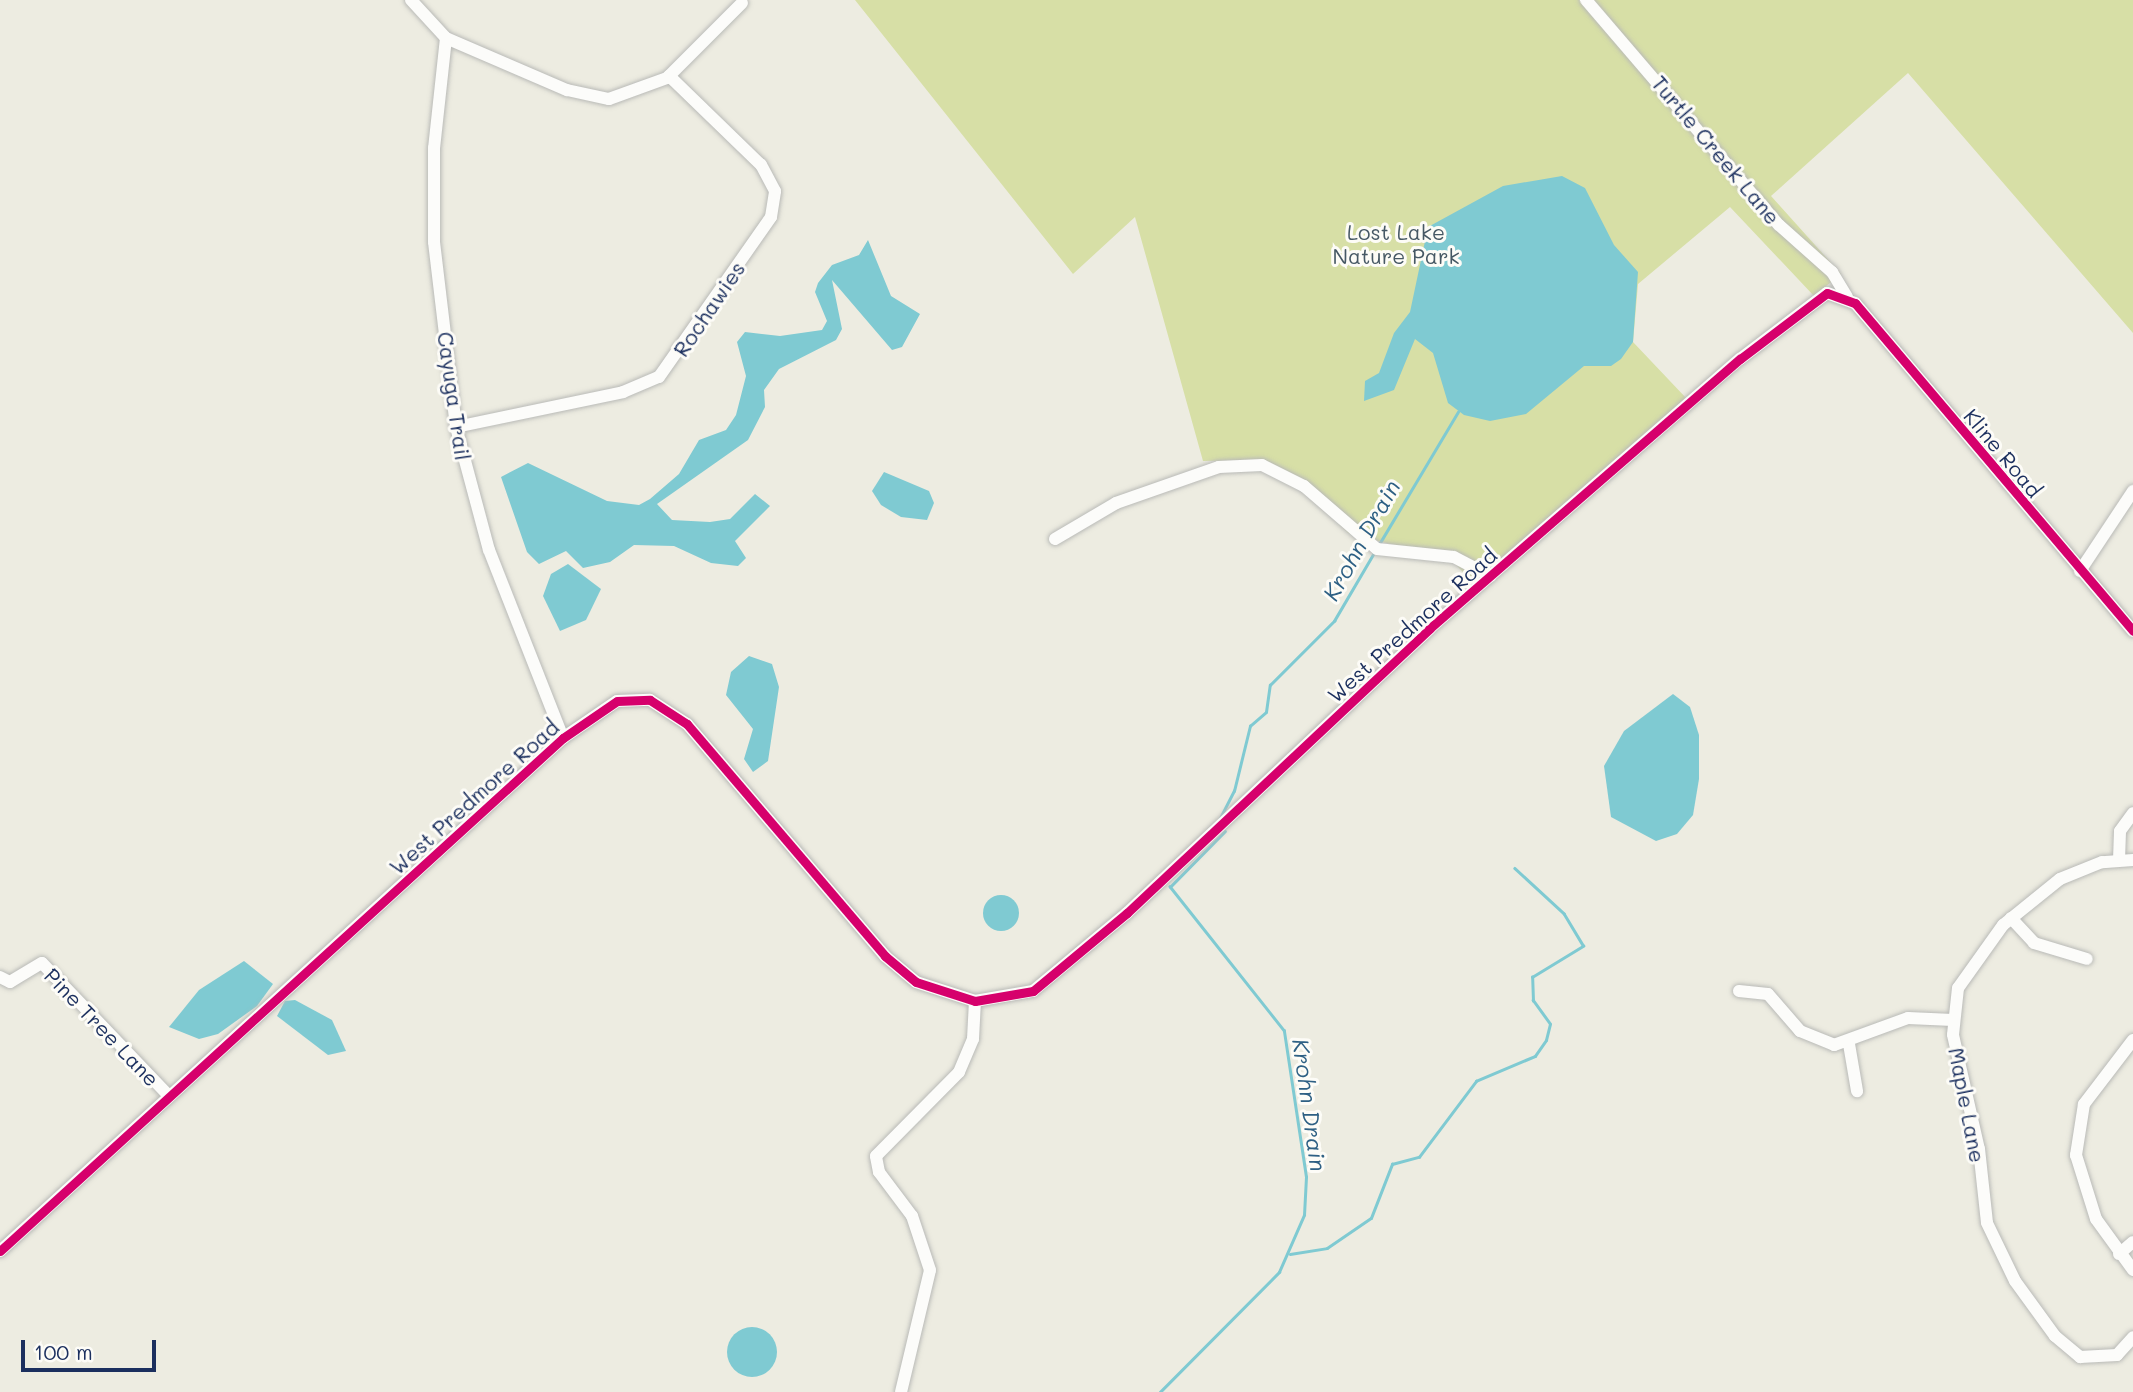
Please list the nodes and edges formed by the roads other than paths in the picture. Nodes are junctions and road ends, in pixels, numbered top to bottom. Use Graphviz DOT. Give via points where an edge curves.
graph roads {
  1 [pos="411,0"];
  2 [pos="1586,0"];
  3 [pos="741,3"];
  4 [pos="446,37"];
  5 [pos="669,76"];
  6 [pos="1847,297"];
  7 [pos="456,427"];
  8 [pos="2133,491"];
  9 [pos="1055,539"];
  10 [pos="2080,571"];
  11 [pos="1490,576"];
  12 [pos="2133,631"];
  13 [pos="563,738"];
  14 [pos="2133,813"];
  15 [pos="2119,860"];
  16 [pos="2133,860"];
  17 [pos="2011,918"];
  18 [pos="2087,959"];
  19 [pos="0,977"];
  20 [pos="1739,991"];
  21 [pos="975,1001"];
  22 [pos="1953,1020"];
  23 [pos="2133,1040"];
  24 [pos="1849,1044"];
  25 [pos="1857,1091"];
  26 [pos="168,1095"];
  27 [pos="2133,1242"];
  28 [pos="0,1251"];
  29 [pos="2119,1254"];
  30 [pos="2133,1270"];
  31 [pos="2133,1337"];
  32 [pos="901,1392"];
  1 -- 4 [label="street"];
  2 -- 6 [label="street, Turtle Creek Lane" via="1779,225 1832,272"];
  3 -- 5 [label="street"];
  4 -- 5 [label="street" via="597,97 630,94"];
  4 -- 7 [label="street, Cayuga Trail" via="434,148 434,229"];
  5 -- 7 [label="street, Rochawies" via="761,165 775,191 771,217 659,377 624,392"];
  6 -- 10 [label="street, Kline Road"];
  6 -- 11 [label="street, West Predmore Road" via="1833,292 1814,299"];
  7 -- 13 [label="street, Cayuga Trail" via="489,550"];
  8 -- 10 [label="street"];
  9 -- 11 [label="street" via="1126,499 1219,467 1262,465 1304,486 1377,549 1454,557"];
  10 -- 12 [label="street, Kline Road"];
  11 -- 21 [label="street, West Predmore Road" via="1056,977 1009,998"];
  13 -- 21 [label="street, West Predmore Road" via="617,701 650,700 667,708 768,814 885,956 916,982"];
  13 -- 26 [label="street, West Predmore Road"];
  14 -- 15 [label="street" via="2120,831"];
  15 -- 16 [label="street, Maple Lane"];
  15 -- 17 [label="street, Maple Lane" via="2060,879"];
  17 -- 18 [label="street" via="2034,943"];
  17 -- 22 [label="street, Maple Lane" via="1969,966"];
  19 -- 26 [label="street, Pine Tree Lane" via="10,982 42,963"];
  20 -- 24 [label="street" via="1768,994 1811,1037"];
  21 -- 32 [label="street" via="973,1039 959,1072 877,1152 880,1172 925,1244 930,1270"];
  22 -- 24 [label="street" via="1908,1018"];
  22 -- 31 [label="street, Maple Lane" via="1987,1223 2015,1281 2055,1336 2080,1357 2117,1355"];
  23 -- 29 [label="street" via="2095,1081 2077,1125 2083,1192"];
  24 -- 25 [label="street"];
  26 -- 28 [label="street, West Predmore Road"];
  27 -- 29 [label="street"];
  29 -- 30 [label="street"];
}
